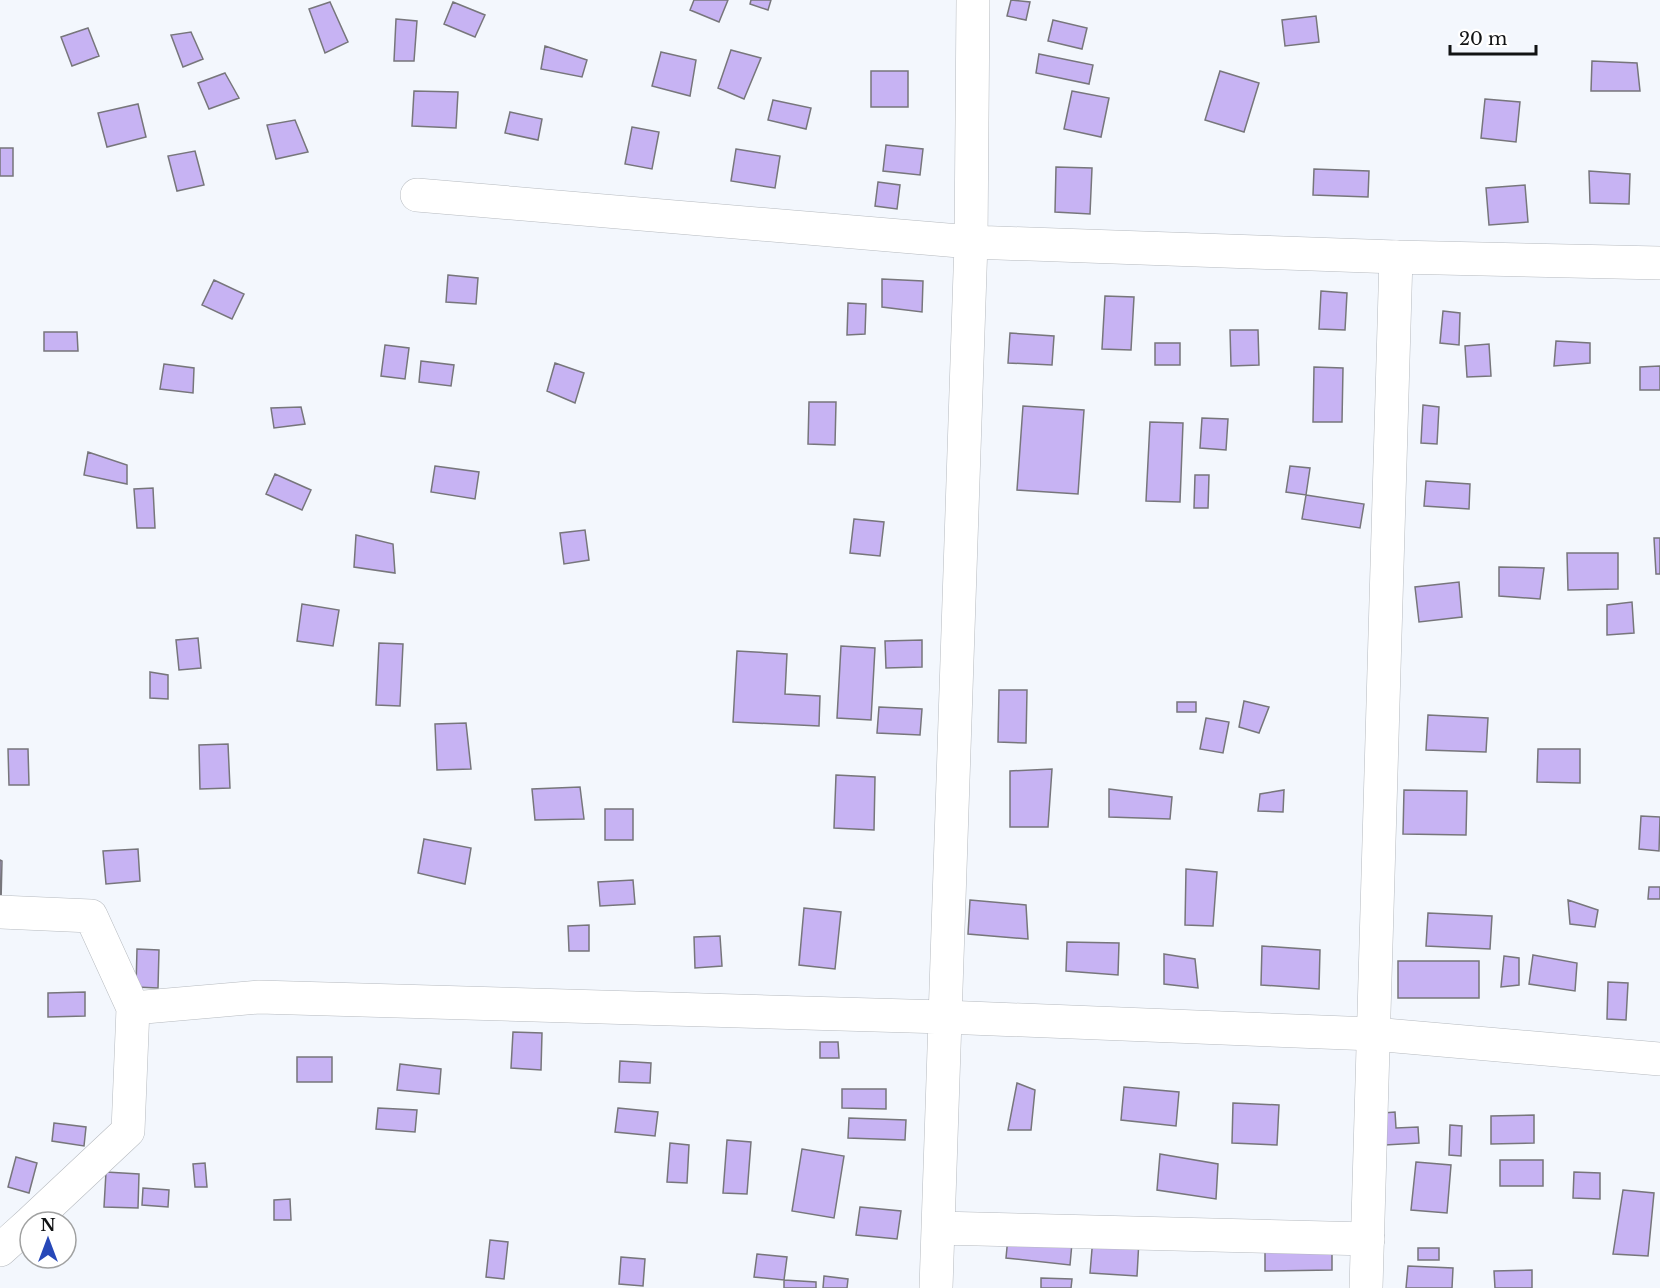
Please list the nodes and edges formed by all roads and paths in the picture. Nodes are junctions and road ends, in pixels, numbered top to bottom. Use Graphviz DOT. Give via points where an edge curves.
graph roads {
  1 [pos="973,0"];
  2 [pos="417,195"];
  3 [pos="971,242"];
  4 [pos="1396,258"];
  5 [pos="1660,262"];
  6 [pos="0,912"];
  7 [pos="133,1008"];
  8 [pos="944,1017"];
  9 [pos="1373,1034"];
  10 [pos="1660,1059"];
  11 [pos="43,1210"];
  12 [pos="938,1228"];
  13 [pos="18,1233"];
  14 [pos="1368,1239"];
  15 [pos="0,1250"];
  16 [pos="936,1288"];
  17 [pos="1366,1288"];
  1 -- 3 [label="street"];
  2 -- 3 [label="street"];
  3 -- 4 [label="street"];
  3 -- 8 [label="street"];
  4 -- 5 [label="street"];
  4 -- 9 [label="street"];
  6 -- 7 [label="street" via="91,916"];
  7 -- 8 [label="street" via="259,997"];
  7 -- 11 [label="street" via="128,1131"];
  8 -- 9 [label="street"];
  8 -- 12 [label="street"];
  9 -- 10 [label="street"];
  9 -- 14 [label="street"];
  12 -- 14 [label="street"];
  12 -- 16 [label="street"];
  13 -- 15 [label="street"];
  14 -- 17 [label="street"];
}
